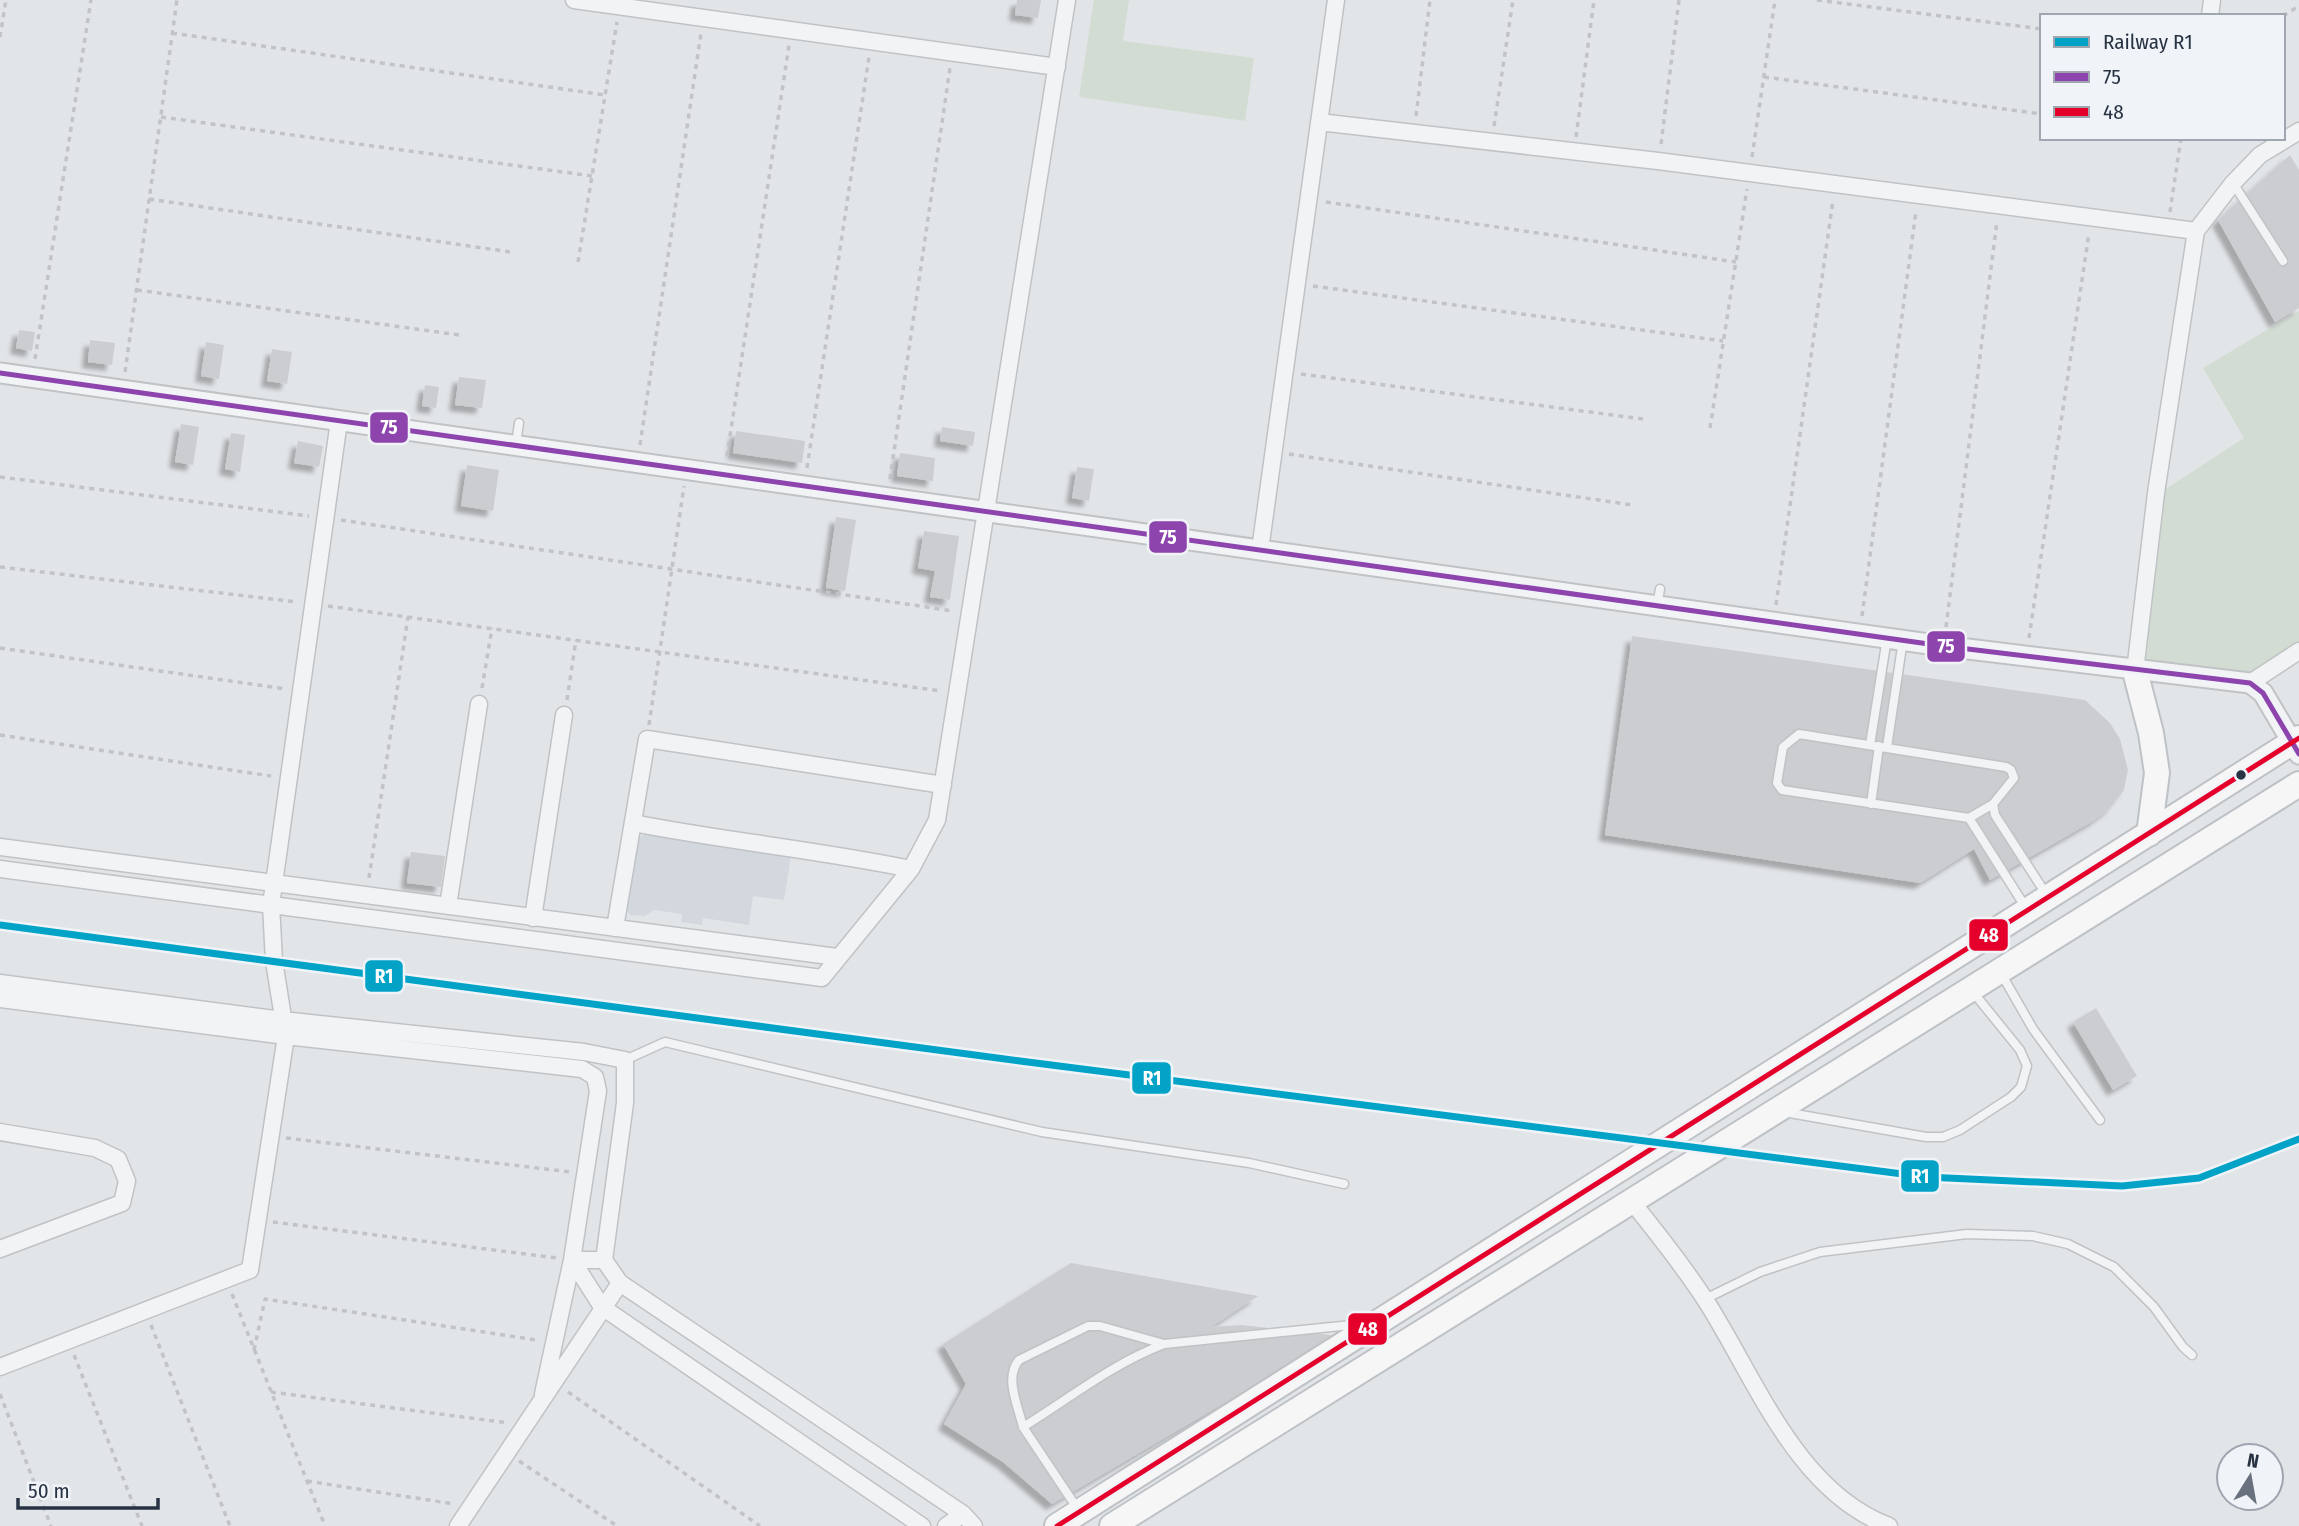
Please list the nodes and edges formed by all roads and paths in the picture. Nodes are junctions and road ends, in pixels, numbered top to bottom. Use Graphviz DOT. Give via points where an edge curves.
graph roads {
  1 [pos="6,0"];
  2 [pos="91,0"];
  3 [pos="177,0"];
  4 [pos="574,0"];
  5 [pos="1067,0"];
  6 [pos="1336,0"];
  7 [pos="1430,0"];
  8 [pos="1513,0"];
  9 [pos="1594,0"];
  10 [pos="1679,0"];
  11 [pos="1775,0"];
  12 [pos="1817,0"];
  13 [pos="619,5"];
  14 [pos="703,17"];
  15 [pos="2040,29"];
  16 [pos="792,30"];
  17 [pos="172,33"];
  18 [pos="0,37"];
  19 [pos="872,41"];
  20 [pos="952,52"];
  21 [pos="1057,67"];
  22 [pos="1763,77"];
  23 [pos="605,95"];
  24 [pos="2040,114"];
  25 [pos="161,117"];
  26 [pos="1319,122"];
  27 [pos="1414,133"];
  28 [pos="2181,140"];
  29 [pos="1492,142"];
  30 [pos="2269,143"];
  31 [pos="1574,151"];
  32 [pos="1658,161"];
  33 [pos="1750,173"];
  34 [pos="592,176"];
  35 [pos="2233,183"];
  36 [pos="1835,184"];
  37 [pos="1918,195"];
  38 [pos="149,199"];
  39 [pos="1309,200"];
  40 [pos="1998,205"];
  41 [pos="2091,217"];
  42 [pos="2168,228"];
  43 [pos="2196,231"];
  44 [pos="510,252"];
  45 [pos="1736,261"];
  46 [pos="2283,261"];
  47 [pos="578,262"];
  48 [pos="1297,283"];
  49 [pos="137,290"];
  50 [pos="459,335"];
  51 [pos="1723,341"];
  52 [pos="1285,372"];
  53 [pos="0,373"];
  54 [pos="32,378"];
  55 [pos="123,391"];
  56 [pos="1643,419"];
  57 [pos="340,421"];
  58 [pos="519,423"];
  59 [pos="1710,428"];
  60 [pos="516,446"];
  61 [pos="1273,452"];
  62 [pos="637,463"];
  63 [pos="687,471"];
  64 [pos="724,476"];
  65 [pos="0,477"];
  66 [pos="805,487"];
  67 [pos="887,499"];
  68 [pos="1632,505"];
  69 [pos="984,512"];
  70 [pos="326,518"];
  71 [pos="1260,550"];
  72 [pos="0,567"];
  73 [pos="672,569"];
  74 [pos="314,604"];
  75 [pos="969,614"];
  76 [pos="408,617"];
  77 [pos="1774,622"];
  78 [pos="492,628"];
  79 [pos="1860,634"];
  80 [pos="1895,639"];
  81 [pos="576,640"];
  82 [pos="1943,646"];
  83 [pos="0,649"];
  84 [pos="2299,651"];
  85 [pos="659,652"];
  86 [pos="2026,657"];
  87 [pos="2135,671"];
  88 [pos="2250,683"];
  89 [pos="302,692"];
  90 [pos="957,693"];
  91 [pos="479,704"];
  92 [pos="564,715"];
  93 [pos="0,735"];
  94 [pos="647,739"];
  95 [pos="2297,745"];
  96 [pos="1879,746"];
  97 [pos="289,778"];
  98 [pos="2299,784"];
  99 [pos="943,785"];
  100 [pos="1871,804"];
  101 [pos="1993,804"];
  102 [pos="1969,818"];
  103 [pos="633,823"];
  104 [pos="2149,834"];
  105 [pos="0,847"];
  106 [pos="0,869"];
  107 [pos="911,869"];
  108 [pos="275,883"];
  109 [pos="366,896"];
  110 [pos="2037,903"];
  111 [pos="271,905"];
  112 [pos="448,906"];
  113 [pos="533,918"];
  114 [pos="615,928"];
  115 [pos="837,957"];
  116 [pos="2000,972"];
  117 [pos="0,983"];
  118 [pos="1971,990"];
  119 [pos="0,999"];
  120 [pos="282,1020"];
  121 [pos="286,1037"];
  122 [pos="625,1060"];
  123 [pos="1778,1111"];
  124 [pos="2100,1120"];
  125 [pos="0,1132"];
  126 [pos="270,1136"];
  127 [pos="585,1174"];
  128 [pos="1344,1184"];
  129 [pos="1632,1202"];
  130 [pos="257,1220"];
  131 [pos="0,1249"];
  132 [pos="572,1260"];
  133 [pos="604,1260"];
  134 [pos="226,1279"];
  135 [pos="620,1283"];
  136 [pos="1705,1299"];
  137 [pos="602,1307"];
  138 [pos="146,1310"];
  139 [pos="1378,1322"];
  140 [pos="68,1340"];
  141 [pos="554,1343"];
  142 [pos="1164,1344"];
  143 [pos="254,1350"];
  144 [pos="2192,1355"];
  145 [pos="0,1367"];
  146 [pos="555,1383"];
  147 [pos="271,1392"];
  148 [pos="0,1394"];
  149 [pos="541,1401"];
  150 [pos="525,1425"];
  151 [pos="1023,1427"];
  152 [pos="507,1453"];
  153 [pos="307,1481"];
  154 [pos="472,1507"];
  155 [pos="1079,1512"];
  156 [pos="963,1514"];
  157 [pos="51,1526"];
  158 [pos="142,1526"];
  159 [pos="230,1526"];
  160 [pos="325,1526"];
  161 [pos="458,1526"];
  162 [pos="617,1526"];
  163 [pos="760,1526"];
  164 [pos="922,1526"];
  165 [pos="946,1526"];
  166 [pos="974,1526"];
  167 [pos="1057,1526"];
  168 [pos="1112,1526"];
  169 [pos="1889,1526"];
  1 -- 18 [label="path"];
  2 -- 54 [label="path"];
  3 -- 17 [label="path"];
  4 -- 13 [label="street"];
  5 -- 21 [label="street"];
  6 -- 26 [label="street"];
  7 -- 27 [label="path"];
  8 -- 29 [label="path"];
  9 -- 31 [label="path"];
  10 -- 32 [label="path"];
  11 -- 22 [label="path"];
  12 -- 15 [label="path"];
  13 -- 14 [label="street"];
  13 -- 23 [label="path"];
  14 -- 16 [label="street"];
  14 -- 62 [label="path"];
  16 -- 19 [label="street"];
  16 -- 64 [label="path"];
  17 -- 23 [label="path"];
  17 -- 25 [label="path"];
  19 -- 20 [label="street"];
  19 -- 66 [label="path"];
  20 -- 21 [label="street"];
  20 -- 67 [label="path"];
  21 -- 69 [label="street"];
  22 -- 24 [label="path"];
  22 -- 33 [label="path"];
  23 -- 34 [label="path"];
  25 -- 34 [label="path"];
  25 -- 38 [label="path"];
  26 -- 27 [label="street"];
  26 -- 39 [label="street"];
  27 -- 29 [label="street"];
  28 -- 42 [label="path"];
  29 -- 31 [label="street"];
  30 -- 35 [label="street"];
  31 -- 32 [label="street"];
  32 -- 33 [label="street"];
  33 -- 36 [label="street"];
  33 -- 45 [label="path"];
  34 -- 47 [label="path"];
  35 -- 43 [label="street"];
  35 -- 46 [label="lane"];
  36 -- 37 [label="street"];
  36 -- 77 [label="path"];
  37 -- 40 [label="street"];
  37 -- 79 [label="path"];
  38 -- 44 [label="path"];
  38 -- 49 [label="path"];
  39 -- 45 [label="path"];
  39 -- 48 [label="street"];
  40 -- 41 [label="street"];
  40 -- 82 [label="path"];
  41 -- 42 [label="street"];
  41 -- 86 [label="path"];
  42 -- 43 [label="street"];
  43 -- 87 [label="street" via="2156,493"];
  45 -- 51 [label="path"];
  48 -- 51 [label="path"];
  48 -- 52 [label="street"];
  49 -- 50 [label="path"];
  49 -- 55 [label="path"];
  51 -- 59 [label="path"];
  52 -- 56 [label="path"];
  52 -- 61 [label="street"];
  53 -- 54 [label="street"];
  54 -- 55 [label="street"];
  55 -- 57 [label="street"];
  57 -- 60 [label="street"];
  57 -- 70 [label="street"];
  58 -- 60 [label="lane"];
  60 -- 62 [label="street"];
  61 -- 68 [label="path"];
  61 -- 71 [label="street"];
  62 -- 63 [label="street"];
  63 -- 64 [label="street"];
  63 -- 73 [label="path"];
  64 -- 66 [label="street"];
  65 -- 70 [label="path"];
  66 -- 67 [label="street"];
  67 -- 69 [label="street"];
  69 -- 71 [label="street"];
  69 -- 75 [label="street"];
  70 -- 73 [label="path"];
  70 -- 74 [label="street"];
  71 -- 77 [label="street" via="1659,598"];
  72 -- 74 [label="path"];
  73 -- 75 [label="path"];
  73 -- 85 [label="path"];
  74 -- 76 [label="path"];
  74 -- 89 [label="street"];
  75 -- 90 [label="street"];
  76 -- 78 [label="path"];
  76 -- 109 [label="path"];
  77 -- 79 [label="street"];
  78 -- 81 [label="path"];
  78 -- 91 [label="path"];
  79 -- 80 [label="street"];
  80 -- 82 [label="street"];
  80 -- 96 [label="lane"];
  80 -- 96 [label="lane"];
  81 -- 85 [label="path"];
  81 -- 92 [label="path"];
  82 -- 86 [label="street"];
  83 -- 89 [label="path"];
  84 -- 88 [label="street"];
  85 -- 90 [label="path"];
  85 -- 94 [label="path"];
  86 -- 87 [label="street"];
  87 -- 88 [label="street"];
  87 -- 104 [label="main road" via="2157,773"];
  88 -- 95 [label="street" via="2263,693"];
  89 -- 97 [label="street"];
  90 -- 99 [label="street"];
  91 -- 112 [label="street"];
  92 -- 113 [label="street"];
  93 -- 97 [label="path"];
  94 -- 99 [label="street"];
  94 -- 103 [label="street"];
  95 -- 104 [label="main road"];
  96 -- 100 [label="lane"];
  96 -- 100 [label="lane" via="1794,735 1783,747 1777,783 1794,793"];
  96 -- 101 [label="lane" via="2006,767 2013,774 2012,782"];
  97 -- 108 [label="street"];
  98 -- 116 [label="main road"];
  99 -- 107 [label="street" via="937,820"];
  100 -- 102 [label="lane"];
  101 -- 102 [label="lane"];
  101 -- 110 [label="lane"];
  102 -- 110 [label="lane"];
  103 -- 107 [label="street"];
  103 -- 114 [label="street"];
  104 -- 110 [label="main road"];
  105 -- 108 [label="street"];
  106 -- 111 [label="street"];
  107 -- 115 [label="street"];
  108 -- 109 [label="street"];
  108 -- 111 [label="street"];
  109 -- 112 [label="street"];
  110 -- 139 [label="main road"];
  111 -- 115 [label="street" via="822,978"];
  111 -- 120 [label="street"];
  112 -- 113 [label="street"];
  113 -- 114 [label="street"];
  114 -- 115 [label="street"];
  116 -- 118 [label="main road"];
  116 -- 124 [label="lane" via="2033,1029"];
  117 -- 120 [label="street"];
  118 -- 123 [label="main road"];
  118 -- 123 [label="lane" via="2020,1050 2027,1066 2021,1087 1960,1130 1944,1137 1926,1137"];
  119 -- 121 [label="street"];
  120 -- 121 [label="street"];
  120 -- 122 [label="street"];
  121 -- 126 [label="street"];
  121 -- 127 [label="street" via="582,1069 595,1077 598,1091"];
  122 -- 128 [label="lane" via="665,1042 1042,1132 1249,1163"];
  122 -- 133 [label="street" via="625,1103"];
  123 -- 129 [label="main road"];
  125 -- 131 [label="street" via="95,1148 118,1159 127,1181 122,1203"];
  126 -- 127 [label="path"];
  126 -- 130 [label="street"];
  127 -- 132 [label="street"];
  129 -- 136 [label="street"];
  129 -- 168 [label="main road"];
  130 -- 132 [label="path"];
  130 -- 134 [label="street" via="250,1269"];
  132 -- 133 [label="street"];
  132 -- 137 [label="street"];
  132 -- 141 [label="street"];
  133 -- 135 [label="street"];
  134 -- 138 [label="street"];
  134 -- 143 [label="path"];
  135 -- 137 [label="street"];
  135 -- 156 [label="street"];
  136 -- 144 [label="lane" via="1760,1272 1820,1252 1967,1234 2033,1236 2068,1244 2114,1267"];
  136 -- 169 [label="street" via="1799,1455 1834,1491"];
  137 -- 146 [label="street"];
  137 -- 164 [label="street"];
  138 -- 140 [label="street"];
  138 -- 159 [label="path"];
  139 -- 142 [label="lane"];
  139 -- 155 [label="main road"];
  140 -- 145 [label="street"];
  140 -- 158 [label="path"];
  141 -- 143 [label="path" via="265,1299"];
  141 -- 149 [label="street"];
  142 -- 151 [label="lane" via="1135,1355"];
  142 -- 151 [label="lane" via="1088,1326 1019,1360 1011,1377"];
  143 -- 147 [label="path"];
  146 -- 149 [label="street"];
  146 -- 163 [label="path"];
  147 -- 150 [label="path"];
  147 -- 153 [label="path"];
  148 -- 157 [label="path"];
  149 -- 150 [label="street"];
  150 -- 152 [label="street"];
  151 -- 155 [label="lane"];
  152 -- 154 [label="street"];
  152 -- 162 [label="path"];
  153 -- 154 [label="path"];
  153 -- 160 [label="path"];
  154 -- 161 [label="street"];
  155 -- 167 [label="main road"];
  156 -- 165 [label="street"];
  156 -- 166 [label="street"];
}
